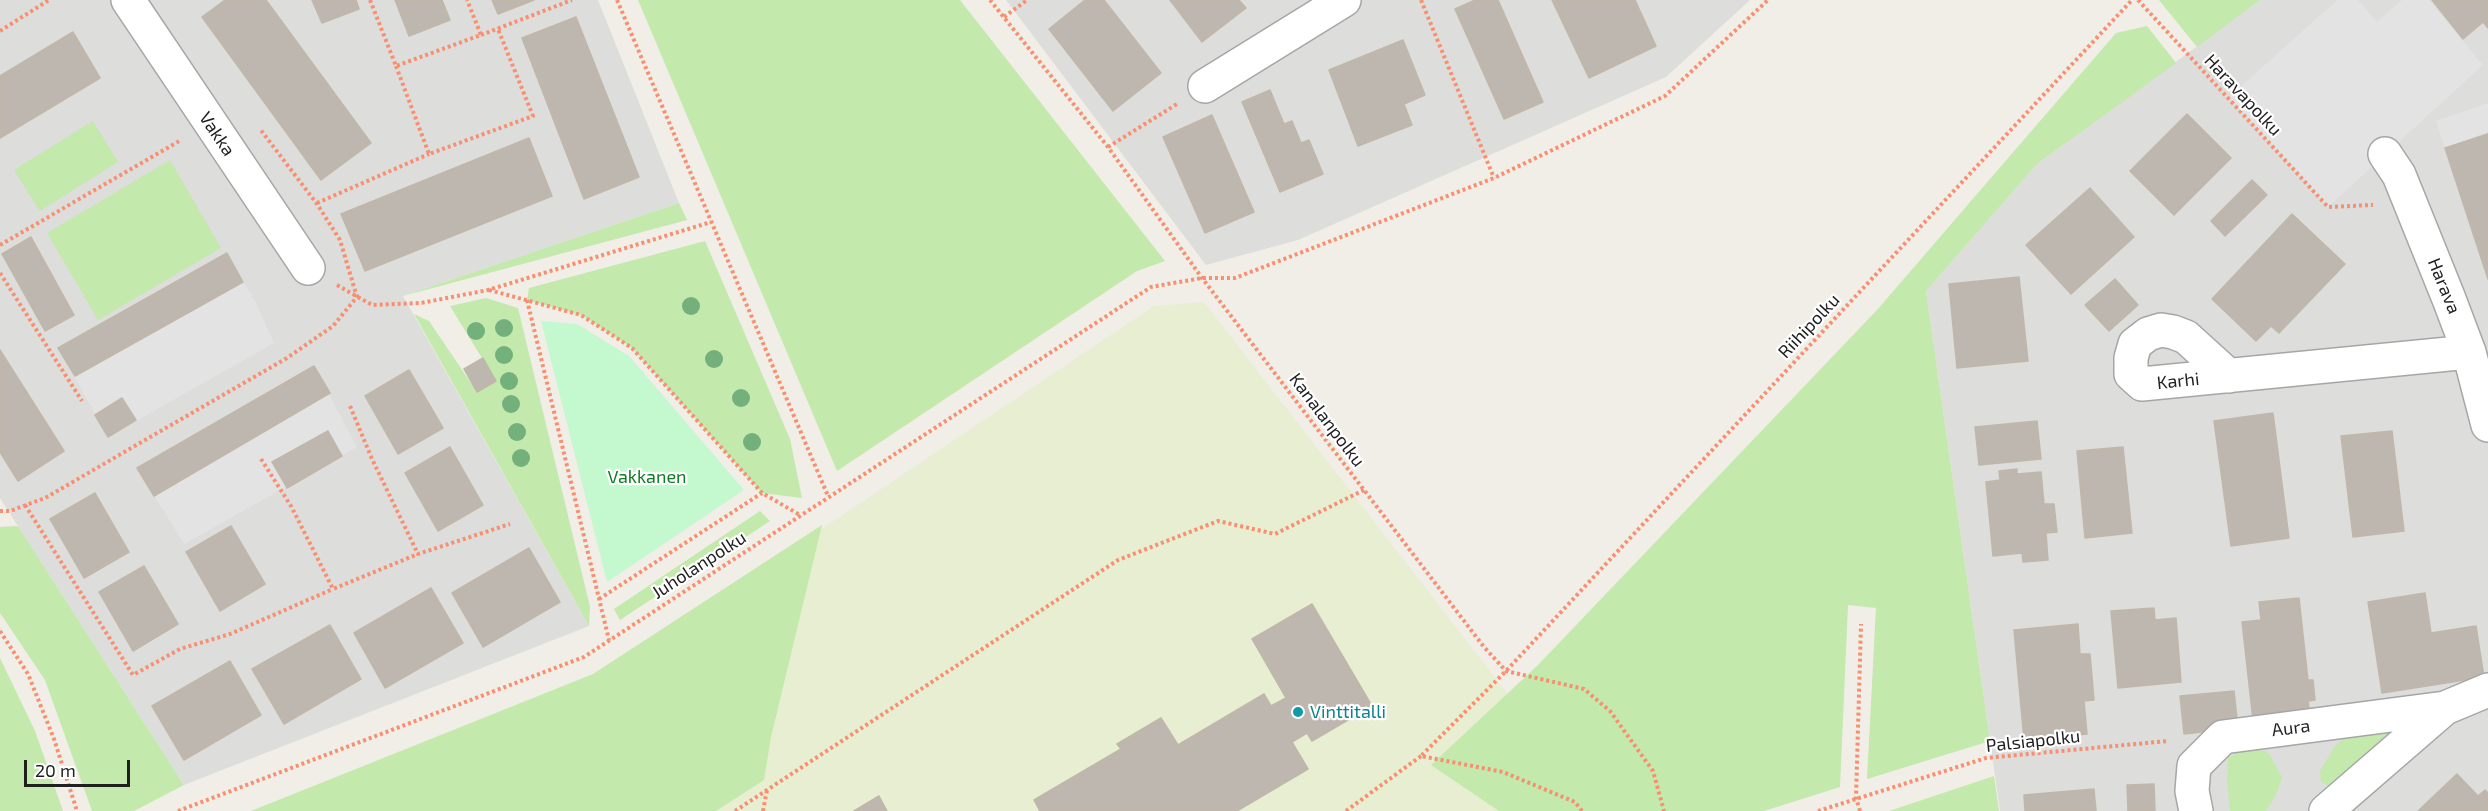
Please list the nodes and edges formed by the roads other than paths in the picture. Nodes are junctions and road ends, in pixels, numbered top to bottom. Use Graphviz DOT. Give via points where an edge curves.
graph roads {
  1 [pos="128,0"];
  2 [pos="1344,0"];
  3 [pos="1205,86"];
  4 [pos="2385,154"];
  5 [pos="308,268"];
  6 [pos="2469,352"];
  7 [pos="2229,375"];
  8 [pos="2488,425"];
  9 [pos="2488,690"];
  10 [pos="2445,708"];
  11 [pos="2196,811"];
  12 [pos="2326,811"];
  1 -- 5 [label="street, Vakka"];
  2 -- 3 [label="street"];
  4 -- 6 [label="street, Harava" via="2399,175"];
  6 -- 7 [label="street"];
  6 -- 8 [label="street, Harava"];
  9 -- 10 [label="street, Aura"];
  10 -- 11 [label="street, Aura" via="2223,736 2194,766 2192,791"];
  10 -- 12 [label="street, Aura"];
}
